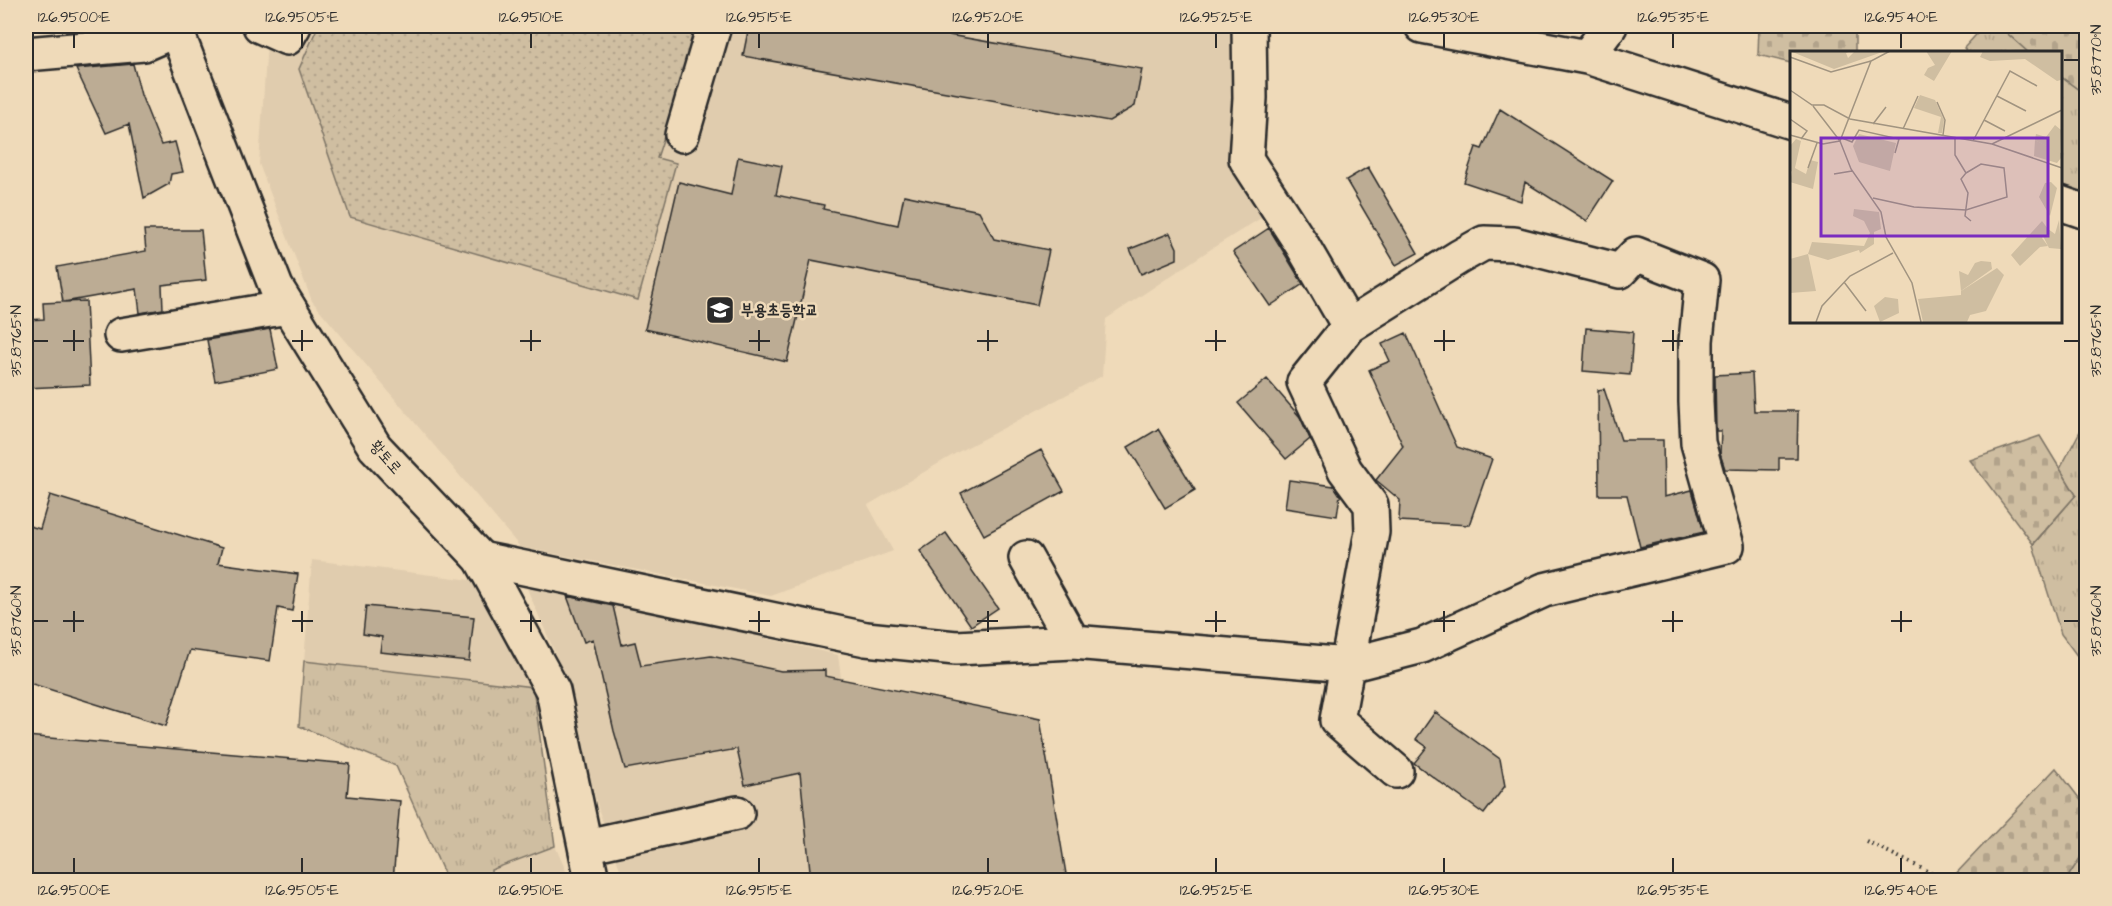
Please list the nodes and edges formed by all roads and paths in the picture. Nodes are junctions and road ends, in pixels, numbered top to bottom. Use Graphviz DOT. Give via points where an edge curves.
graph roads {
  1 [pos="260,26"];
  2 [pos="294,26"];
  3 [pos="714,26"];
  4 [pos="1250,26"];
  5 [pos="1422,26"];
  6 [pos="1610,26"];
  7 [pos="175,27"];
  8 [pos="26,54"];
  9 [pos="1587,57"];
  10 [pos="1790,122"];
  11 [pos="682,135"];
  12 [pos="2061,202"];
  13 [pos="2086,212"];
  14 [pos="288,306"];
  15 [pos="1349,326"];
  16 [pos="121,335"];
  17 [pos="1026,558"];
  18 [pos="482,559"];
  19 [pos="1073,642"];
  20 [pos="1348,665"];
  21 [pos="1396,771"];
  22 [pos="737,813"];
  23 [pos="1866,841"];
  24 [pos="586,846"];
  25 [pos="592,880"];
  26 [pos="1945,880"];
  1 -- 2 [label="street" via="287,38"];
  3 -- 11 [label="street"];
  4 -- 15 [label="street" via="1246,159"];
  5 -- 9 [label="street"];
  6 -- 9 [label="street"];
  7 -- 8 [label="street" via="144,44"];
  7 -- 14 [label="street, 황토로" via="276,287"];
  9 -- 10 [label="street"];
  12 -- 13 [label="street"];
  14 -- 16 [label="street"];
  14 -- 18 [label="street, 황토로" via="375,447"];
  15 -- 20 [label="street" via="1304,382 1345,470 1371,505 1372,532"];
  15 -- 20 [label="street" via="1484,243 1514,244 1620,271 1636,254 1702,280 1696,341 1698,443 1727,546 1544,590 1422,645"];
  17 -- 19 [label="street"];
  18 -- 19 [label="street" via="866,639 956,648"];
  18 -- 24 [label="street, 황토로" via="553,691"];
  19 -- 20 [label="street"];
  20 -- 21 [label="street" via="1337,720"];
  22 -- 24 [label="street"];
  23 -- 26 [label="path"];
  24 -- 25 [label="street, 황토로"];
}
